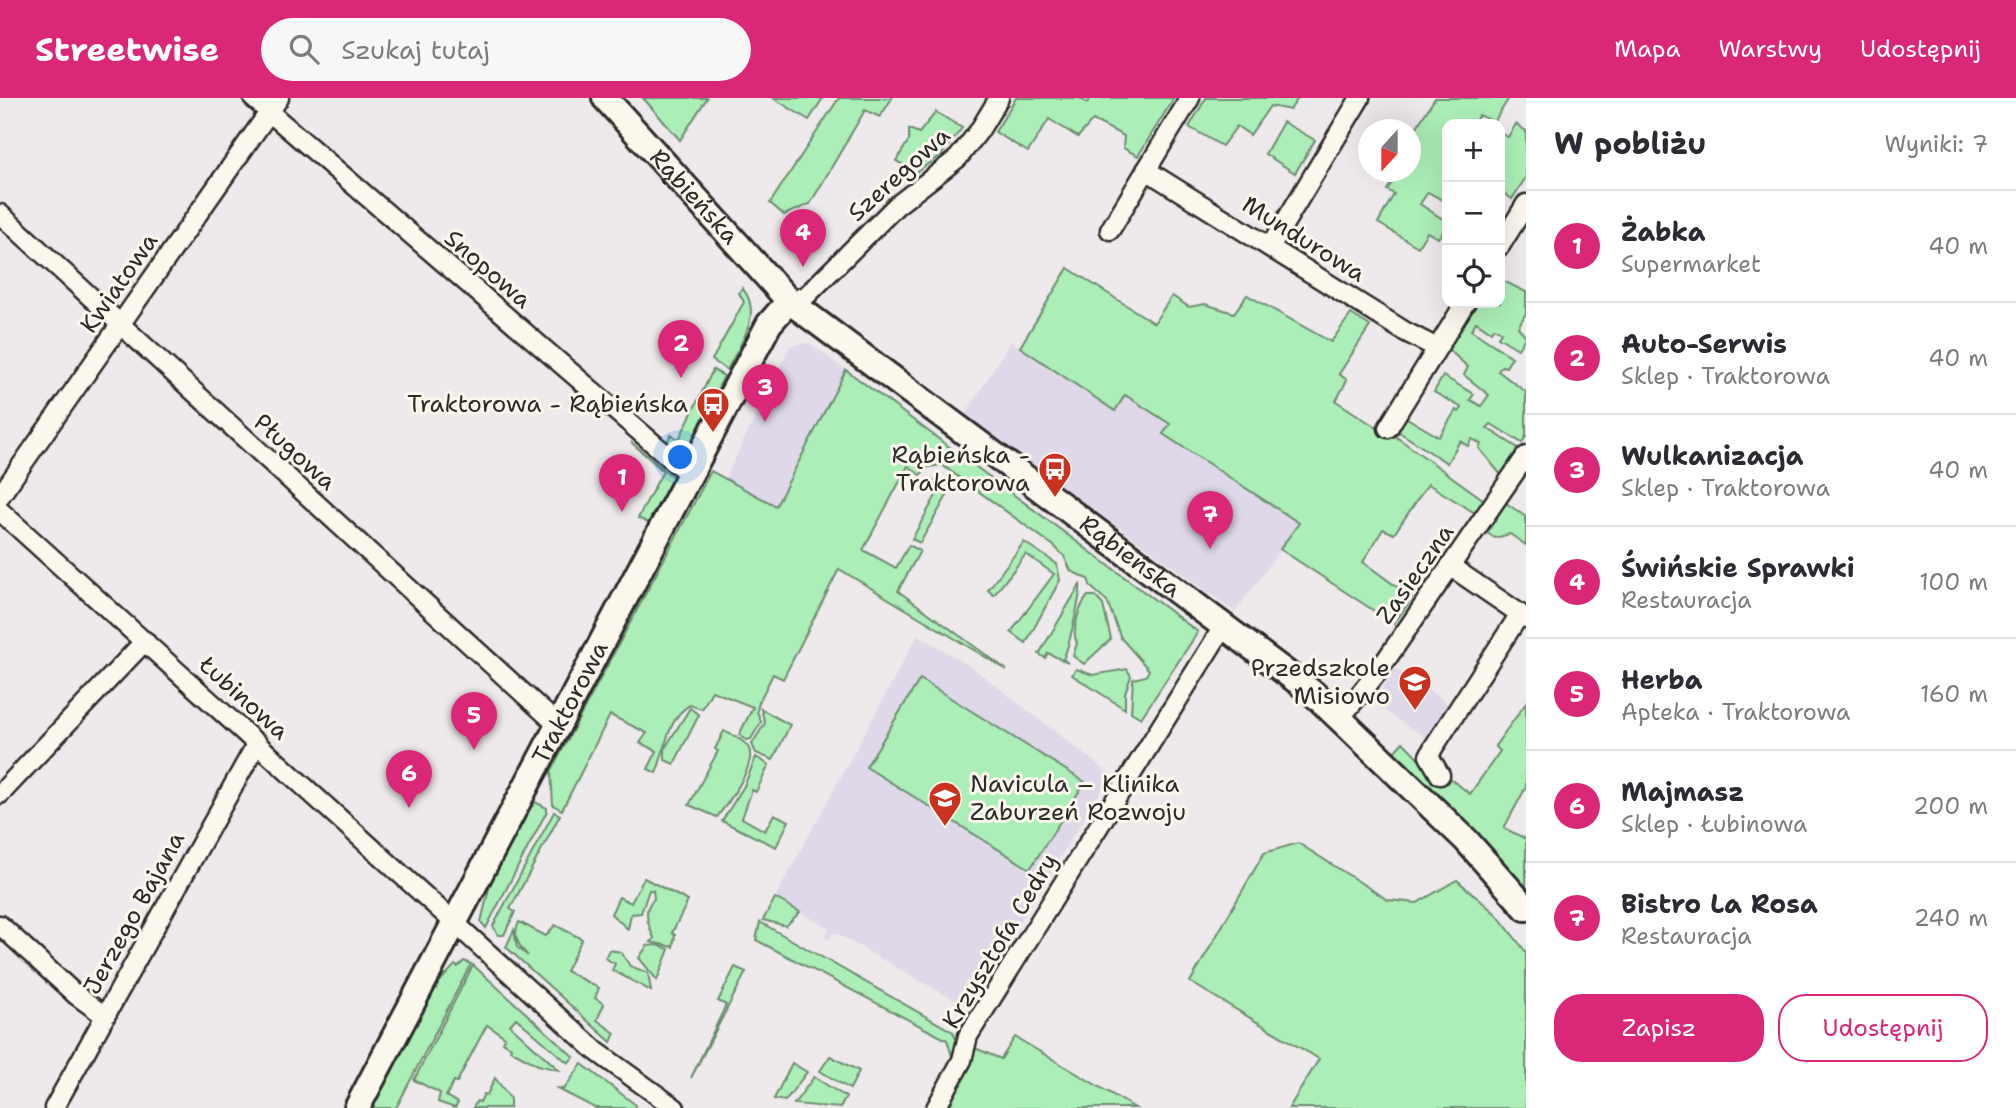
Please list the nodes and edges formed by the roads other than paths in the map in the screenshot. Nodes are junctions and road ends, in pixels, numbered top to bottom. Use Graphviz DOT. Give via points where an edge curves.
graph roads {
  1 [pos="253,98"];
  2 [pos="605,98"];
  3 [pos="999,98"];
  4 [pos="1190,98"];
  5 [pos="1360,98"];
  6 [pos="274,105"];
  7 [pos="1146,170"];
  8 [pos="1526,204"];
  9 [pos="0,214"];
  10 [pos="1110,230"];
  11 [pos="1501,245"];
  12 [pos="1270,247"];
  13 [pos="789,301"];
  14 [pos="1462,308"];
  15 [pos="120,325"];
  16 [pos="1437,348"];
  17 [pos="1388,428"];
  18 [pos="1526,456"];
  19 [pos="691,476"];
  20 [pos="0,496"];
  21 [pos="0,511"];
  22 [pos="1450,566"];
  23 [pos="1523,616"];
  24 [pos="1225,624"];
  25 [pos="145,641"];
  26 [pos="1342,718"];
  27 [pos="559,726"];
  28 [pos="257,743"];
  29 [pos="1440,775"];
  30 [pos="0,794"];
  31 [pos="1526,908"];
  32 [pos="455,923"];
  33 [pos="0,925"];
  34 [pos="105,1016"];
  35 [pos="54,1108"];
  36 [pos="358,1108"];
  37 [pos="675,1108"];
  38 [pos="936,1108"];
  1 -- 6 [label="street, Snopowa"];
  2 -- 13 [label="main road, Rąbieńska"];
  3 -- 13 [label="street, Szeregowa" via="958,158 896,206 806,296"];
  4 -- 7 [label="street"];
  5 -- 12 [label="street"];
  6 -- 15 [label="street, Kwiatowa"];
  6 -- 19 [label="street, Snopowa"];
  7 -- 10 [label="street"];
  7 -- 12 [label="street, Mundurowa"];
  8 -- 11 [label="street"];
  9 -- 15 [label="street, Pługowa"];
  12 -- 16 [label="street, Mundurowa"];
  13 -- 19 [label="main road, Traktorowa" via="769,324"];
  13 -- 24 [label="main road, Rąbieńska"];
  14 -- 16 [label="street"];
  15 -- 20 [label="street, Kwiatowa"];
  15 -- 27 [label="street, Pługowa"];
  16 -- 17 [label="street"];
  18 -- 22 [label="street, Zasieczna"];
  19 -- 27 [label="main road, Traktorowa"];
  21 -- 25 [label="street, Łubinowa"];
  22 -- 23 [label="street"];
  22 -- 26 [label="street, Zasieczna"];
  23 -- 29 [label="street" via="1433,748 1429,756"];
  24 -- 26 [label="main road, Rąbieńska"];
  24 -- 38 [label="street, Krzysztofa Cedry" via="968,1035 962,1060"];
  25 -- 28 [label="street, Łubinowa"];
  25 -- 30 [label="street"];
  26 -- 31 [label="main road, Rąbieńska" via="1473,847"];
  27 -- 32 [label="main road, Traktorowa"];
  28 -- 32 [label="street, Łubinowa"];
  28 -- 34 [label="street, Jerzego Bajana"];
  32 -- 36 [label="main road, Traktorowa"];
  32 -- 37 [label="street, Łubinowa" via="596,1051"];
  33 -- 34 [label="street"];
  34 -- 35 [label="street, Jerzego Bajana"];
}
